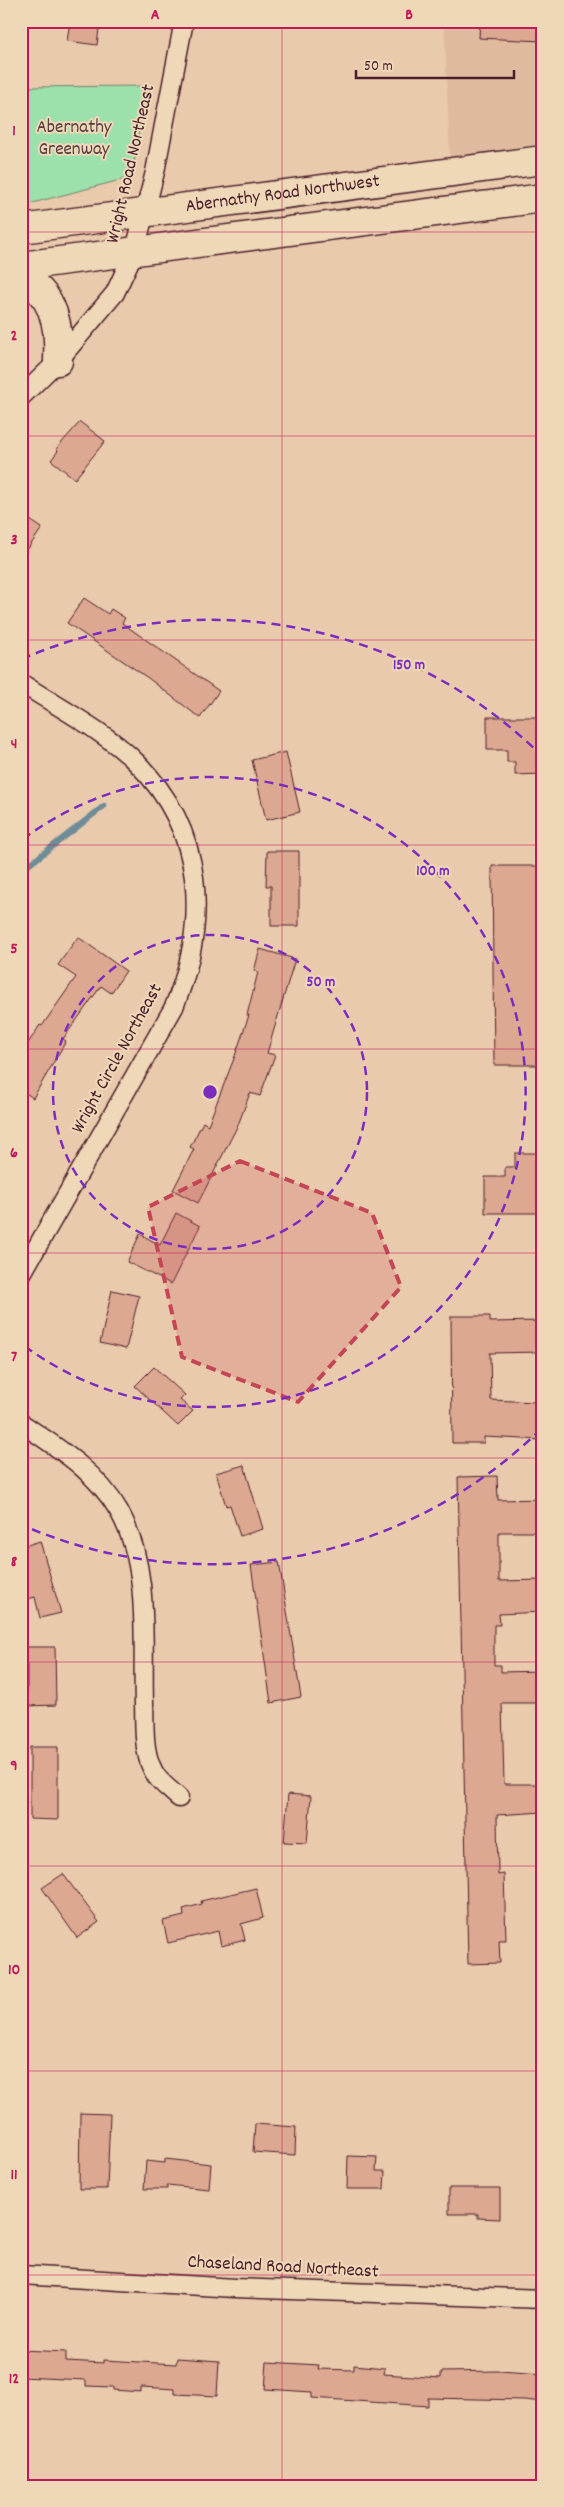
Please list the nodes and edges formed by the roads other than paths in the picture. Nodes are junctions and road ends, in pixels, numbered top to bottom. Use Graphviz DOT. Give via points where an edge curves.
graph roads {
  1 [pos="184,21"];
  2 [pos="543,160"];
  3 [pos="539,197"];
  4 [pos="146,213"];
  5 [pos="21,229"];
  6 [pos="135,250"];
  7 [pos="21,266"];
  8 [pos="21,278"];
  9 [pos="58,361"];
  10 [pos="21,397"];
  11 [pos="21,683"];
  12 [pos="21,1274"];
  13 [pos="21,1423"];
  14 [pos="179,1798"];
  15 [pos="21,2275"];
  16 [pos="543,2298"];
  1 -- 4 [label="street, Wright Road Northeast"];
  2 -- 4 [label="main road, Abernathy Road Northwest"];
  3 -- 6 [label="main road, Abernathy Road Northwest"];
  4 -- 5 [label="main road, Abernathy Road Northwest"];
  4 -- 6 [label="street, Wright Road Northeast"];
  6 -- 7 [label="main road, Abernathy Road Northwest"];
  6 -- 9 [label="street, Wright Road Northeast" via="115,293"];
  8 -- 9 [label="main road" via="37,288 53,312 59,337"];
  9 -- 10 [label="street, Wright Road Northeast"];
  11 -- 12 [label="street, Wright Circle Northeast" via="106,738 136,762 159,788 177,820 190,855 197,921 193,950 174,1007"];
  13 -- 14 [label="street" via="76,1460 102,1486 119,1511 133,1544 140,1580 146,1750 157,1777"];
  15 -- 16 [label="street, Chaseland Road Northeast" via="235,2288"];
}
